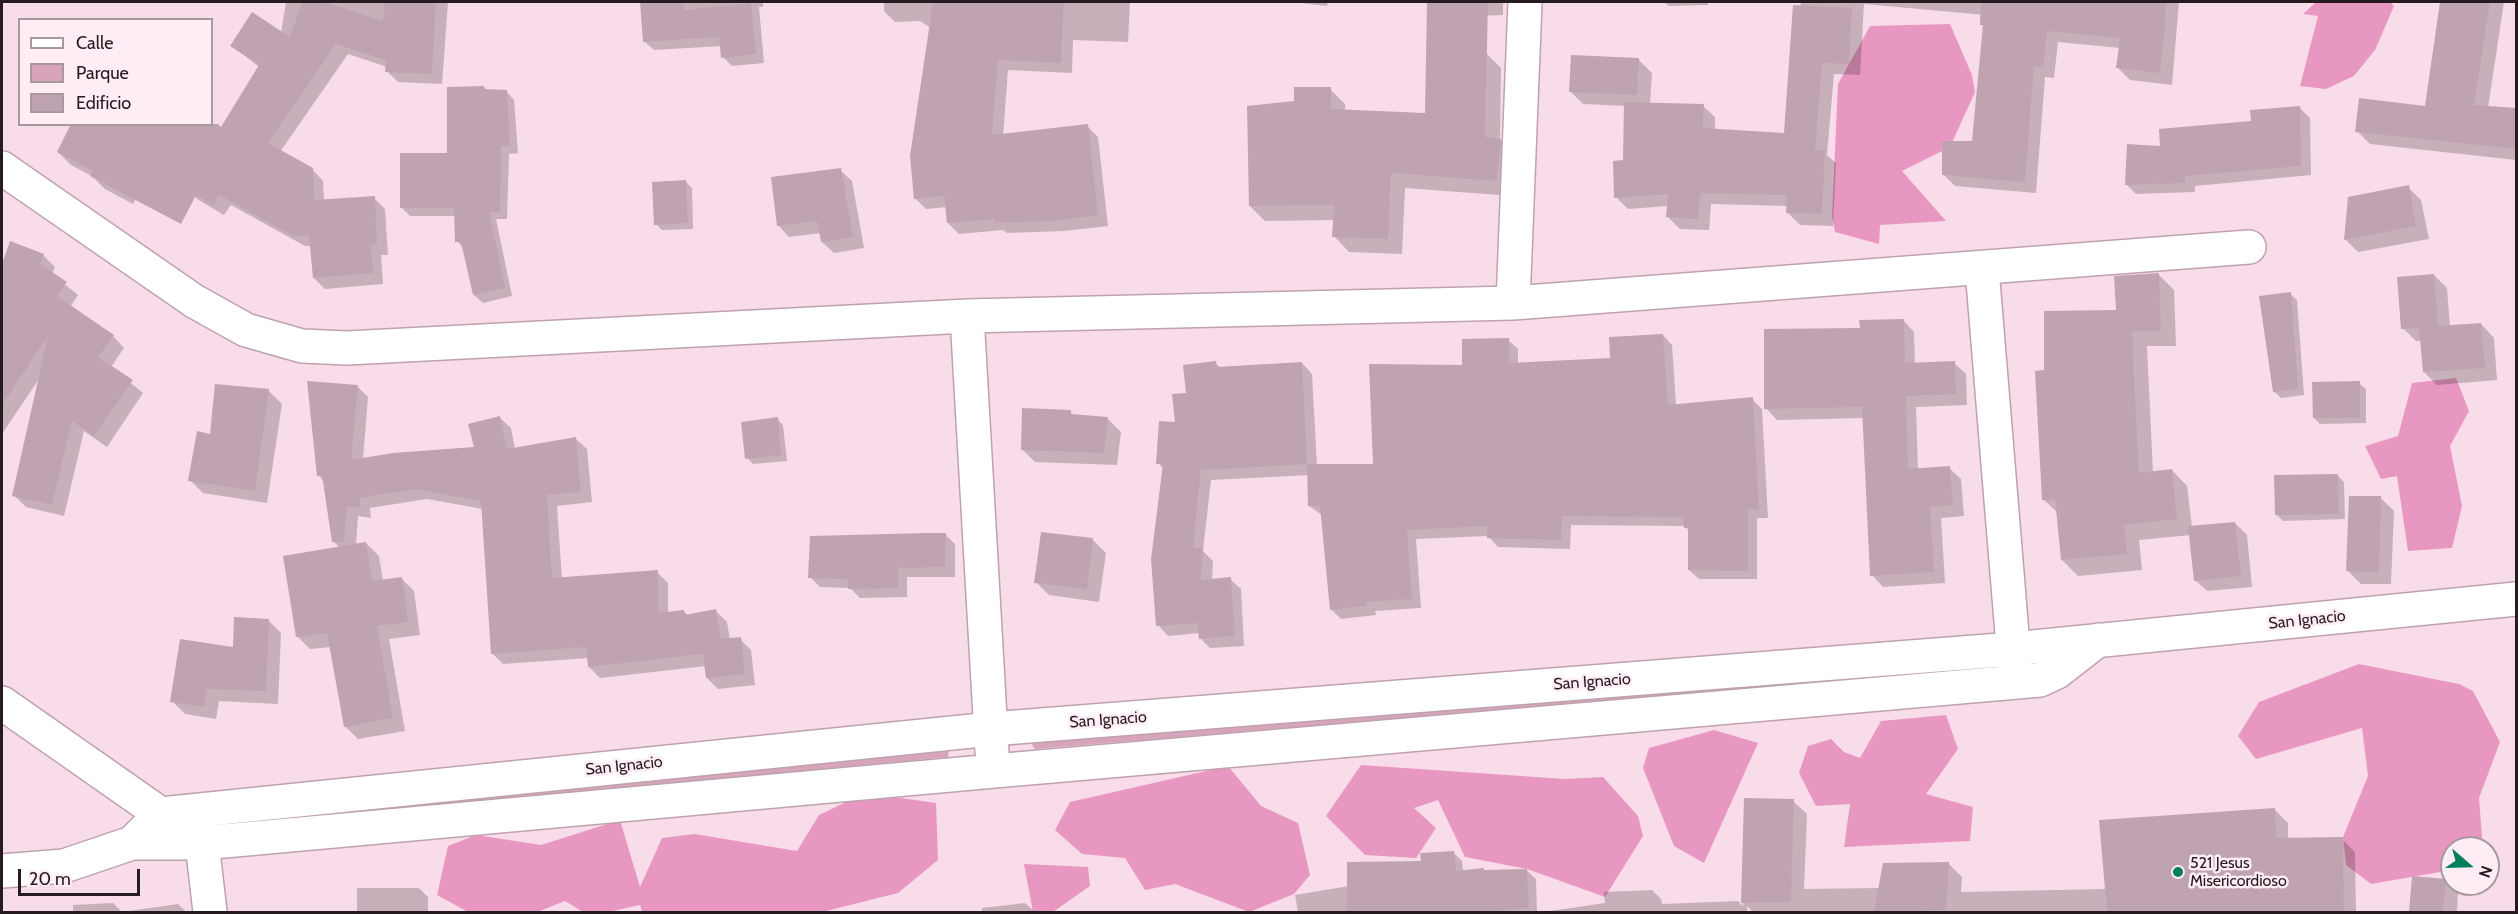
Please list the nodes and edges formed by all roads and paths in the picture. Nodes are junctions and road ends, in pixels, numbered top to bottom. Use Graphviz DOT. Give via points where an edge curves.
graph roads {
  1 [pos="1525,2"];
  2 [pos="2,168"];
  3 [pos="2249,247"];
  4 [pos="1982,268"];
  5 [pos="1513,303"];
  6 [pos="967,316"];
  7 [pos="2517,599"];
  8 [pos="2098,640"];
  9 [pos="2013,649"];
  10 [pos="2017,682"];
  11 [pos="2,703"];
  12 [pos="991,729"];
  13 [pos="994,771"];
  14 [pos="161,814"];
  15 [pos="132,843"];
  16 [pos="202,843"];
  17 [pos="2,871"];
  18 [pos="210,912"];
  1 -- 5 [label="street"];
  2 -- 6 [label="street" via="194,301 246,330 302,346 347,348"];
  3 -- 4 [label="street"];
  4 -- 5 [label="street"];
  4 -- 9 [label="street"];
  5 -- 6 [label="street"];
  6 -- 12 [label="street"];
  7 -- 8 [label="street, San Ignacio"];
  8 -- 9 [label="street, San Ignacio"];
  8 -- 10 [label="street" via="2057,672 2040,680"];
  9 -- 10 [label="street"];
  9 -- 12 [label="street, San Ignacio"];
  10 -- 13 [label="street"];
  11 -- 14 [label="street"];
  12 -- 13 [label="street"];
  12 -- 14 [label="street, San Ignacio"];
  13 -- 16 [label="street"];
  14 -- 15 [label="street"];
  14 -- 16 [label="street"];
  15 -- 16 [label="street"];
  15 -- 17 [label="street" via="64,866"];
  16 -- 18 [label="street"];
}
